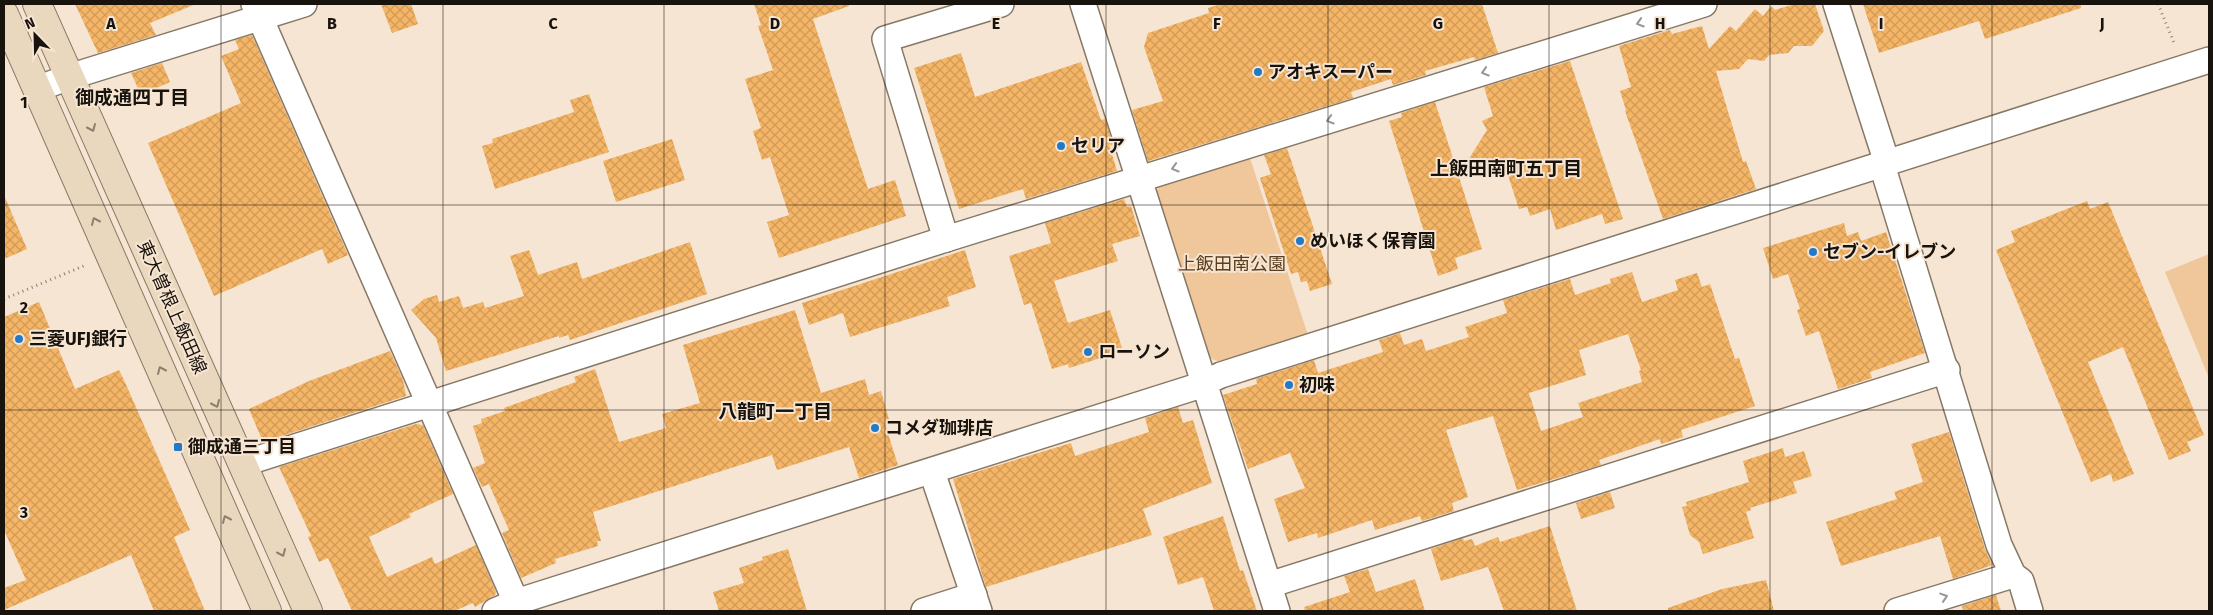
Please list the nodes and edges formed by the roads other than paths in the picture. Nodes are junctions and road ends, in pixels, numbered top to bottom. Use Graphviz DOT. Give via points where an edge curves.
graph roads {
  1 [pos="37,4"];
  2 [pos="304,4"];
  3 [pos="1001,4"];
  4 [pos="1083,4"];
  5 [pos="1704,4"];
  6 [pos="1836,4"];
  7 [pos="257,11"];
  8 [pos="4,14"];
  9 [pos="2209,60"];
  10 [pos="69,77"];
  11 [pos="37,89"];
  12 [pos="1884,164"];
  13 [pos="1139,180"];
  14 [pos="946,239"];
  15 [pos="1947,370"];
  16 [pos="1205,383"];
  17 [pos="429,404"];
  18 [pos="242,464"];
  19 [pos="932,472"];
  20 [pos="2013,575"];
  21 [pos="1269,585"];
  22 [pos="976,603"];
  23 [pos="510,608"];
  24 [pos="267,611"];
  25 [pos="308,611"];
  26 [pos="924,611"];
  27 [pos="1277,611"];
  28 [pos="1897,611"];
  29 [pos="2030,611"];
  1 -- 10 [label="street, 東大曽根上飯田線"];
  2 -- 7 [label="street"];
  3 -- 14 [label="street" via="885,39"];
  4 -- 13 [label="street"];
  5 -- 13 [label="street, one-way"];
  6 -- 12 [label="street"];
  7 -- 10 [label="street"];
  7 -- 17 [label="street"];
  8 -- 11 [label="street, 東大曽根上飯田線"];
  9 -- 12 [label="street"];
  10 -- 11 [label="street"];
  10 -- 18 [label="street, 東大曽根上飯田線, one-way"];
  24 -- 11 [label="street, 東大曽根上飯田線, one-way"];
  12 -- 15 [label="street"];
  12 -- 16 [label="street" via="1221,375"];
  13 -- 14 [label="street"];
  13 -- 16 [label="street"];
  14 -- 17 [label="street"];
  15 -- 20 [label="street" via="1999,544"];
  15 -- 21 [label="street"];
  16 -- 19 [label="street"];
  16 -- 21 [label="street"];
  17 -- 18 [label="street"];
  17 -- 23 [label="street"];
  18 -- 25 [label="street, 東大曽根上飯田線, one-way"];
  19 -- 22 [label="street"];
  19 -- 23 [label="street"];
  28 -- 20 [label="street, one-way"];
  20 -- 29 [label="street" via="2021,581"];
  21 -- 27 [label="street"];
  22 -- 26 [label="street"];
}
